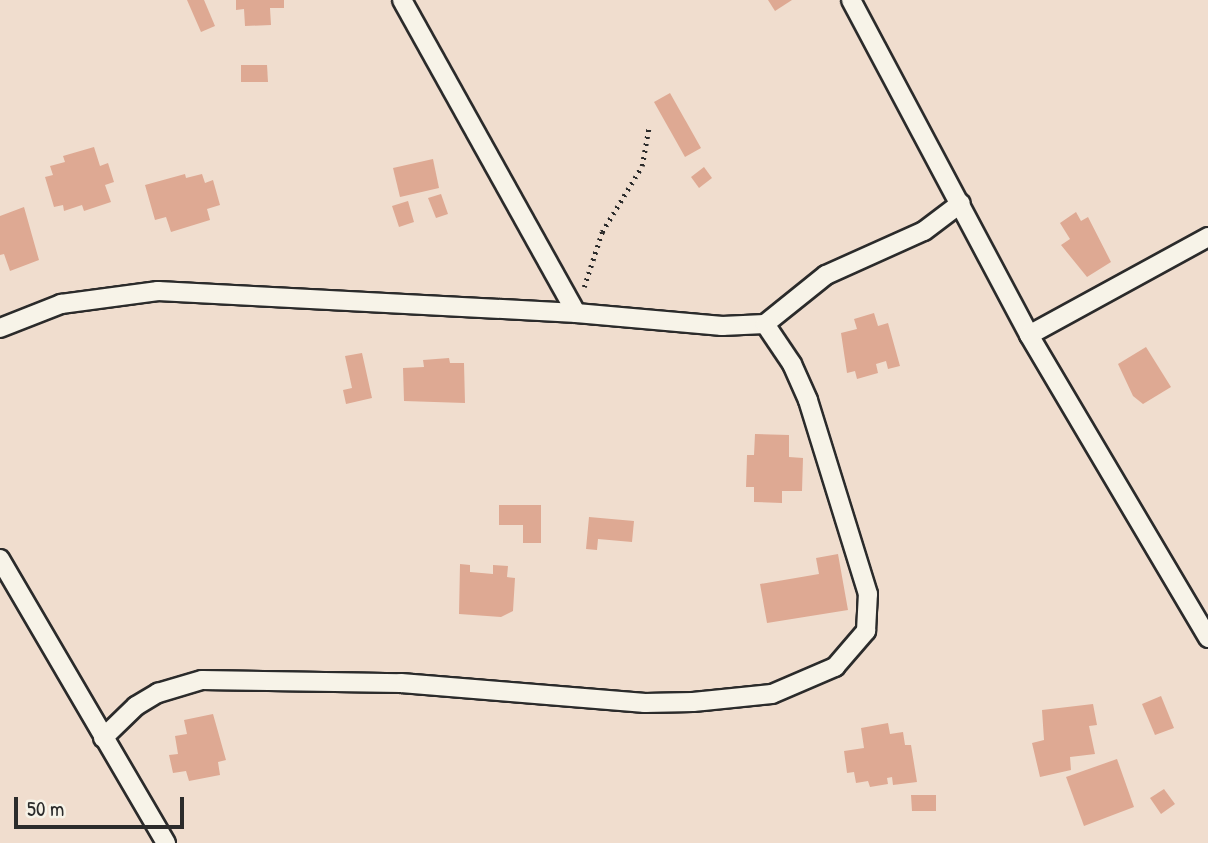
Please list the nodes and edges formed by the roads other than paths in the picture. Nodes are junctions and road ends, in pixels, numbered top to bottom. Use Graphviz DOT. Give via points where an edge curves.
graph roads {
  1 [pos="402,0"];
  2 [pos="851,0"];
  3 [pos="961,203"];
  4 [pos="1208,237"];
  5 [pos="573,308"];
  6 [pos="765,324"];
  7 [pos="0,328"];
  8 [pos="1029,335"];
  9 [pos="0,559"];
  10 [pos="1208,638"];
  11 [pos="103,738"];
  12 [pos="166,843"];
  1 -- 5 [label="street"];
  2 -- 3 [label="street"];
  3 -- 6 [label="street" via="924,231 826,275"];
  3 -- 8 [label="street"];
  4 -- 8 [label="street"];
  5 -- 6 [label="street" via="722,326"];
  5 -- 7 [label="street" via="158,291 61,304"];
  6 -- 11 [label="street" via="792,364 808,400 868,594 866,631 835,667 772,694 645,703 401,683 202,680 158,693 136,706"];
  8 -- 10 [label="street"];
  9 -- 11 [label="street"];
  11 -- 12 [label="street"];
}
